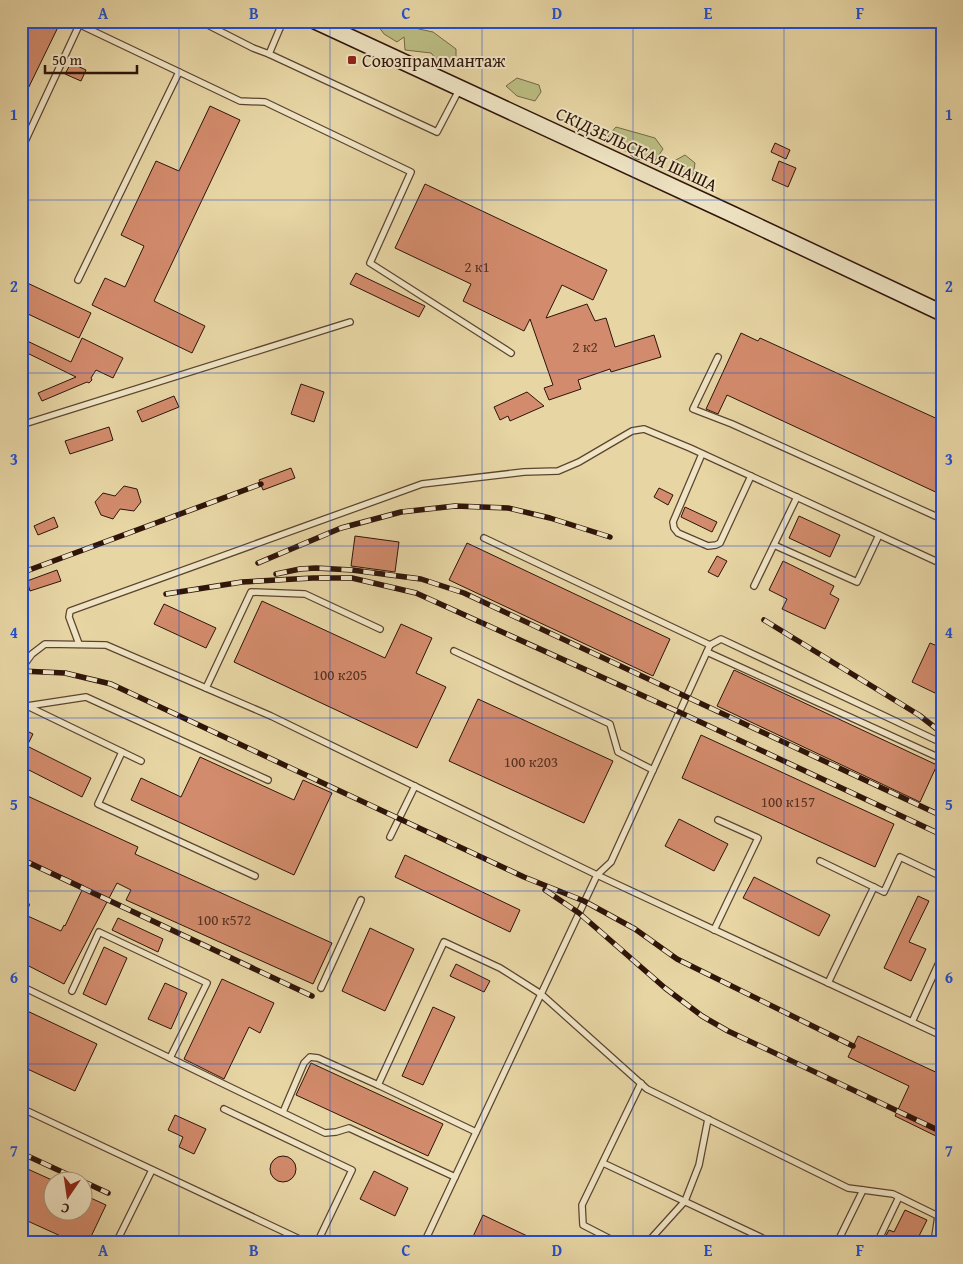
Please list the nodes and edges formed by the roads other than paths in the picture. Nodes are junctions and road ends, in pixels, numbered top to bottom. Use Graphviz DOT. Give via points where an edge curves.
graph roads {
  1 [pos="72,21"];
  2 [pos="200,21"];
  3 [pos="283,21"];
  4 [pos="315,21"];
  5 [pos="81,23"];
  6 [pos="268,54"];
  7 [pos="179,72"];
  8 [pos="460,88"];
  9 [pos="21,150"];
  10 [pos="78,280"];
  11 [pos="942,313"];
  12 [pos="350,322"];
  13 [pos="511,353"];
  14 [pos="718,357"];
  15 [pos="21,425"];
  16 [pos="702,454"];
  17 [pos="751,476"];
  18 [pos="797,497"];
  19 [pos="942,519"];
  20 [pos="879,535"];
  21 [pos="484,538"];
  22 [pos="774,545"];
  23 [pos="942,564"];
  24 [pos="754,586"];
  25 [pos="380,629"];
  26 [pos="79,644"];
  27 [pos="710,645"];
  28 [pos="454,651"];
  29 [pos="707,652"];
  30 [pos="21,669"];
  31 [pos="206,688"];
  32 [pos="24,705"];
  33 [pos="942,742"];
  34 [pos="122,752"];
  35 [pos="942,759"];
  36 [pos="141,761"];
  37 [pos="653,770"];
  38 [pos="268,780"];
  39 [pos="415,786"];
  40 [pos="718,820"];
  41 [pos="390,837"];
  42 [pos="820,861"];
  43 [pos="597,875"];
  44 [pos="255,876"];
  45 [pos="942,877"];
  46 [pos="874,887"];
  47 [pos="362,900"];
  48 [pos="714,930"];
  49 [pos="942,956"];
  50 [pos="828,983"];
  51 [pos="21,986"];
  52 [pos="320,988"];
  53 [pos="72,991"];
  54 [pos="541,994"];
  55 [pos="912,1022"];
  56 [pos="942,1036"];
  57 [pos="170,1058"];
  58 [pos="641,1083"];
  59 [pos="378,1085"];
  60 [pos="21,1108"];
  61 [pos="224,1109"];
  62 [pos="283,1112"];
  63 [pos="708,1119"];
  64 [pos="476,1132"];
  65 [pos="603,1163"];
  66 [pos="152,1170"];
  67 [pos="455,1177"];
  68 [pos="863,1190"];
  69 [pos="899,1198"];
  70 [pos="685,1201"];
  71 [pos="116,1243"];
  72 [pos="308,1243"];
  73 [pos="317,1243"];
  74 [pos="424,1243"];
  75 [pos="618,1243"];
  76 [pos="647,1243"];
  77 [pos="773,1243"];
  78 [pos="837,1243"];
  79 [pos="877,1243"];
  80 [pos="934,1243"];
  1 -- 5 [label="lane"];
  2 -- 6 [label="lane"];
  3 -- 6 [label="lane"];
  4 -- 8 [label="street, СКІДЗЕЛЬСКАЯ ШАША"];
  5 -- 7 [label="lane"];
  5 -- 9 [label="lane"];
  6 -- 8 [label="lane" via="437,132"];
  7 -- 10 [label="lane"];
  7 -- 13 [label="lane" via="240,101 265,102 411,172 370,263"];
  8 -- 11 [label="street, СКІДЗЕЛЬСКАЯ ШАША"];
  12 -- 15 [label="lane"];
  14 -- 19 [label="lane" via="693,409"];
  16 -- 17 [label="lane"];
  16 -- 17 [label="lane" via="673,522 678,533 708,546 720,543"];
  16 -- 26 [label="lane" via="644,429 632,431 558,471 422,484 70,611 69,617"];
  17 -- 18 [label="lane"];
  18 -- 20 [label="lane"];
  18 -- 22 [label="lane"];
  20 -- 22 [label="lane" via="857,582"];
  20 -- 23 [label="lane"];
  21 -- 27 [label="lane"];
  22 -- 24 [label="lane"];
  25 -- 31 [label="lane" via="305,594 251,592"];
  26 -- 30 [label="lane" via="45,644"];
  26 -- 31 [label="lane" via="106,645"];
  27 -- 29 [label="lane"];
  27 -- 33 [label="lane" via="721,639"];
  28 -- 37 [label="lane" via="610,724 618,752"];
  29 -- 35 [label="lane"];
  29 -- 37 [label="lane"];
  31 -- 39 [label="lane"];
  32 -- 34 [label="lane"];
  32 -- 38 [label="lane" via="86,697"];
  34 -- 36 [label="lane"];
  34 -- 44 [label="lane" via="98,804"];
  37 -- 43 [label="lane" via="611,862"];
  39 -- 41 [label="lane"];
  39 -- 43 [label="lane"];
  40 -- 48 [label="lane" via="758,838"];
  42 -- 46 [label="lane"];
  43 -- 48 [label="lane"];
  43 -- 54 [label="lane"];
  45 -- 46 [label="lane" via="900,857 884,892"];
  46 -- 50 [label="lane"];
  47 -- 52 [label="lane"];
  48 -- 50 [label="lane"];
  49 -- 55 [label="lane"];
  50 -- 55 [label="lane"];
  51 -- 57 [label="lane"];
  53 -- 57 [label="lane" via="99,932 207,983"];
  54 -- 58 [label="lane"];
  54 -- 59 [label="lane" via="500,968 444,942"];
  54 -- 64 [label="lane"];
  55 -- 56 [label="lane"];
  57 -- 62 [label="lane"];
  58 -- 63 [label="lane"];
  58 -- 65 [label="lane"];
  59 -- 62 [label="lane" via="310,1057 304,1063"];
  59 -- 64 [label="lane"];
  60 -- 66 [label="lane"];
  61 -- 73 [label="lane" via="352,1170"];
  62 -- 67 [label="lane" via="325,1132 349,1128"];
  63 -- 68 [label="lane" via="848,1188"];
  63 -- 70 [label="lane" via="699,1165"];
  64 -- 67 [label="lane"];
  65 -- 70 [label="lane"];
  65 -- 75 [label="lane" via="582,1205 583,1224"];
  66 -- 71 [label="lane"];
  66 -- 72 [label="lane"];
  67 -- 74 [label="lane"];
  68 -- 69 [label="lane"];
  68 -- 78 [label="lane"];
  69 -- 79 [label="lane"];
  69 -- 80 [label="lane" via="938,1216"];
  70 -- 76 [label="lane"];
  70 -- 77 [label="lane"];
}
